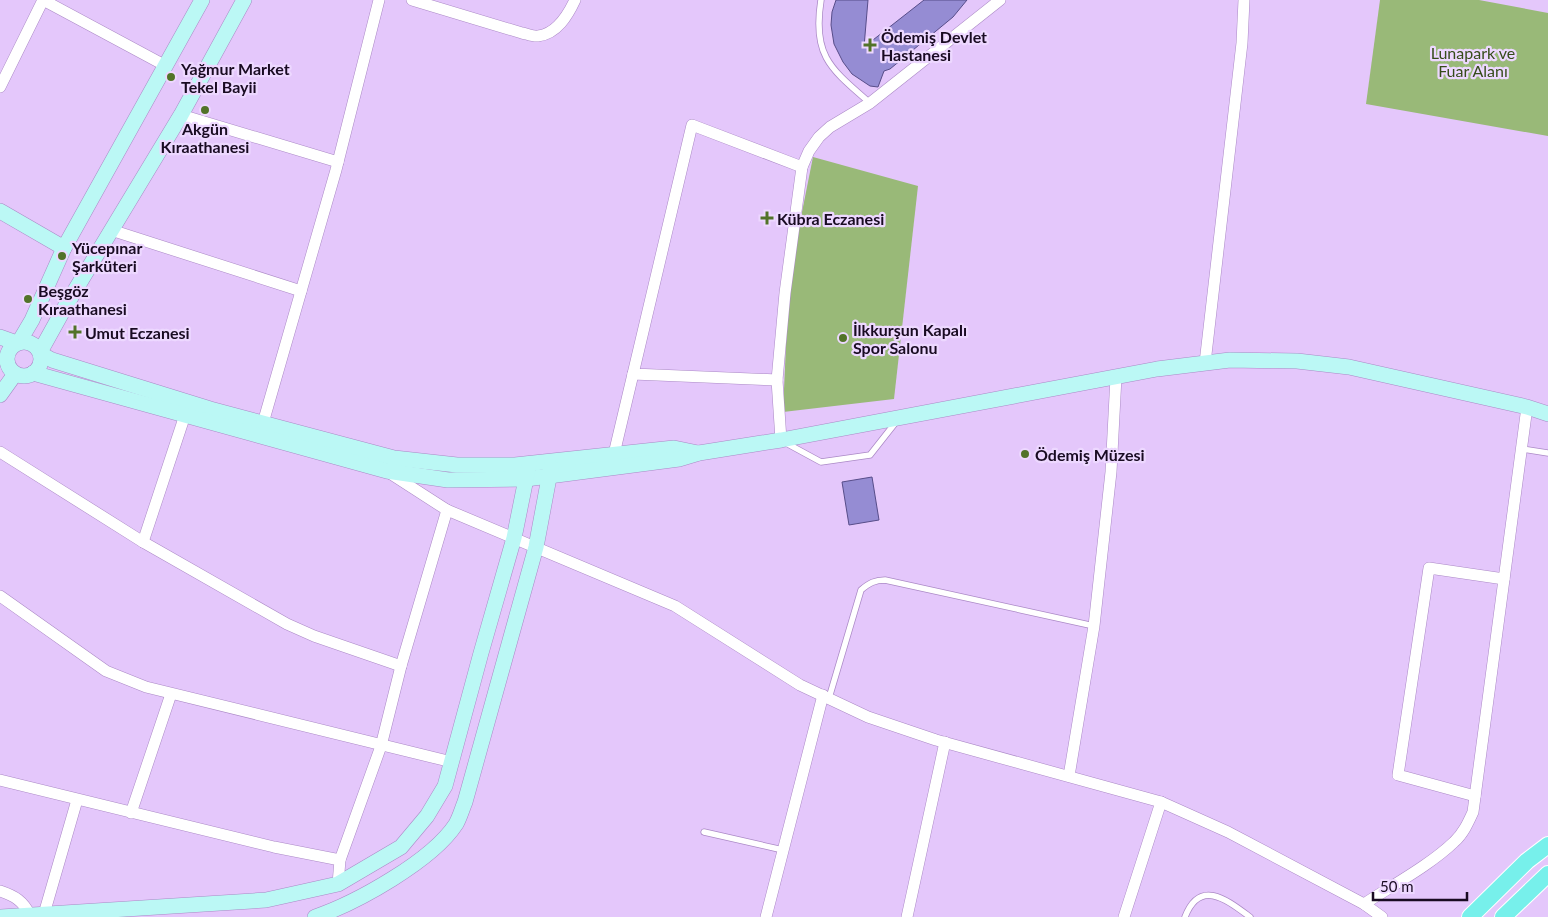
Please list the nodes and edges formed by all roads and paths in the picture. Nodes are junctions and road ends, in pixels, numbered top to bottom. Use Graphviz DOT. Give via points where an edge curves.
graph roads {
  1 [pos="202,0"];
  2 [pos="244,0"];
  3 [pos="379,0"];
  4 [pos="412,0"];
  5 [pos="575,0"];
  6 [pos="822,0"];
  7 [pos="1000,0"];
  8 [pos="1244,0"];
  9 [pos="166,66"];
  10 [pos="0,87"];
  11 [pos="870,103"];
  12 [pos="181,114"];
  13 [pos="338,162"];
  14 [pos="802,167"];
  15 [pos="0,211"];
  16 [pos="111,230"];
  17 [pos="64,248"];
  18 [pos="301,291"];
  19 [pos="0,336"];
  20 [pos="18,342"];
  21 [pos="40,353"];
  22 [pos="1205,363"];
  23 [pos="7,365"];
  24 [pos="33,373"];
  25 [pos="633,374"];
  26 [pos="1116,377"];
  27 [pos="777,380"];
  28 [pos="0,394"];
  29 [pos="1527,407"];
  30 [pos="1548,408"];
  31 [pos="1548,414"];
  32 [pos="185,416"];
  33 [pos="901,417"];
  34 [pos="264,423"];
  35 [pos="781,440"];
  36 [pos="1522,448"];
  37 [pos="0,452"];
  38 [pos="699,453"];
  39 [pos="1548,453"];
  40 [pos="614,454"];
  41 [pos="552,461"];
  42 [pos="387,471"];
  43 [pos="527,471"];
  44 [pos="549,476"];
  45 [pos="447,510"];
  46 [pos="514,538"];
  47 [pos="143,542"];
  48 [pos="536,547"];
  49 [pos="1504,579"];
  50 [pos="0,596"];
  51 [pos="1094,626"];
  52 [pos="401,666"];
  53 [pos="171,694"];
  54 [pos="826,697"];
  55 [pos="945,742"];
  56 [pos="381,746"];
  57 [pos="452,762"];
  58 [pos="1069,776"];
  59 [pos="0,780"];
  60 [pos="1475,796"];
  61 [pos="77,800"];
  62 [pos="1161,802"];
  63 [pos="131,813"];
  64 [pos="704,832"];
  65 [pos="1548,845"];
  66 [pos="783,850"];
  67 [pos="340,860"];
  68 [pos="1548,874"];
  69 [pos="338,884"];
  70 [pos="0,890"];
  71 [pos="1364,904"];
  72 [pos="172,911"];
  73 [pos="37,914"];
  74 [pos="320,916"];
  75 [pos="1,917"];
  76 [pos="766,917"];
  77 [pos="907,917"];
  78 [pos="1124,917"];
  79 [pos="1185,917"];
  80 [pos="1250,917"];
  81 [pos="1382,917"];
  82 [pos="1470,917"];
  83 [pos="1503,917"];
  1 -- 9 [label="main road"];
  2 -- 12 [label="main road"];
  3 -- 13 [label="street"];
  4 -- 5 [label="street" via="538,36 555,30"];
  6 -- 11 [label="lane" via="818,23 824,54 836,73"];
  7 -- 11 [label="street"];
  8 -- 22 [label="street" via="1242,43"];
  9 -- 10 [label="street" via="43,0"];
  9 -- 17 [label="main road"];
  11 -- 14 [label="street" via="819,137"];
  12 -- 13 [label="street"];
  12 -- 16 [label="main road"];
  13 -- 18 [label="street"];
  14 -- 25 [label="street" via="692,126"];
  14 -- 27 [label="street"];
  15 -- 17 [label="main road"];
  16 -- 18 [label="street"];
  16 -- 21 [label="main road"];
  17 -- 20 [label="main road" via="32,320"];
  18 -- 34 [label="street"];
  19 -- 20 [label="main road"];
  20 -- 21 [label="main road" via="34,344"];
  20 -- 23 [label="main road" via="8,351"];
  21 -- 24 [label="main road" via="40,365"];
  21 -- 34 [label="main road" via="52,360"];
  22 -- 26 [label="main road"];
  22 -- 29 [label="main road" via="1297,361 1349,367"];
  23 -- 24 [label="main road" via="24,376"];
  23 -- 28 [label="main road"];
  24 -- 32 [label="main road"];
  25 -- 27 [label="street"];
  25 -- 40 [label="street"];
  26 -- 33 [label="main road"];
  26 -- 51 [label="street" via="1111,472"];
  27 -- 35 [label="street"];
  29 -- 30 [label="main road"];
  29 -- 31 [label="main road"];
  29 -- 36 [label="street"];
  32 -- 42 [label="main road"];
  32 -- 47 [label="street"];
  33 -- 35 [label="main road"];
  33 -- 35 [label="lane" via="870,455 821,462"];
  34 -- 43 [label="main road" via="394,458"];
  35 -- 38 [label="main road"];
  36 -- 39 [label="lane"];
  36 -- 49 [label="street"];
  37 -- 47 [label="street"];
  38 -- 40 [label="main road" via="674,448"];
  38 -- 44 [label="main road" via="678,459"];
  40 -- 41 [label="main road"];
  41 -- 43 [label="main road"];
  41 -- 44 [label="main road"];
  42 -- 43 [label="main road" via="448,480"];
  42 -- 45 [label="street"];
  43 -- 44 [label="main road"];
  43 -- 46 [label="main road"];
  44 -- 48 [label="main road"];
  45 -- 46 [label="street"];
  45 -- 52 [label="street"];
  46 -- 48 [label="street"];
  46 -- 57 [label="main road"];
  47 -- 52 [label="street" via="287,624"];
  48 -- 54 [label="street" via="675,606 800,685"];
  48 -- 74 [label="main road" via="456,824 419,861 385,883"];
  49 -- 60 [label="street"];
  49 -- 60 [label="street" via="1429,568 1398,775"];
  50 -- 53 [label="street" via="106,671"];
  51 -- 54 [label="lane" via="878,580 862,590"];
  51 -- 58 [label="street"];
  52 -- 56 [label="street"];
  53 -- 56 [label="street"];
  53 -- 63 [label="street"];
  54 -- 55 [label="street" via="868,717"];
  54 -- 66 [label="street"];
  55 -- 58 [label="street"];
  55 -- 77 [label="street"];
  56 -- 57 [label="street"];
  56 -- 67 [label="street"];
  57 -- 69 [label="main road" via="445,786 432,809 401,847"];
  58 -- 62 [label="street"];
  59 -- 61 [label="street"];
  60 -- 71 [label="street" via="1473,812 1455,842"];
  61 -- 63 [label="street"];
  61 -- 73 [label="street"];
  62 -- 71 [label="street" via="1228,832"];
  62 -- 78 [label="street"];
  63 -- 67 [label="street"];
  64 -- 66 [label="lane"];
  65 -- 82 [label="main road"];
  66 -- 76 [label="street"];
  67 -- 69 [label="street"];
  68 -- 83 [label="main road"];
  69 -- 72 [label="main road" via="266,900"];
  70 -- 73 [label="street" via="14,895"];
  71 -- 81 [label="street"];
  72 -- 73 [label="main road"];
  73 -- 75 [label="main road"];
  79 -- 80 [label="lane" via="1193,901 1208,895 1221,898"];
}
